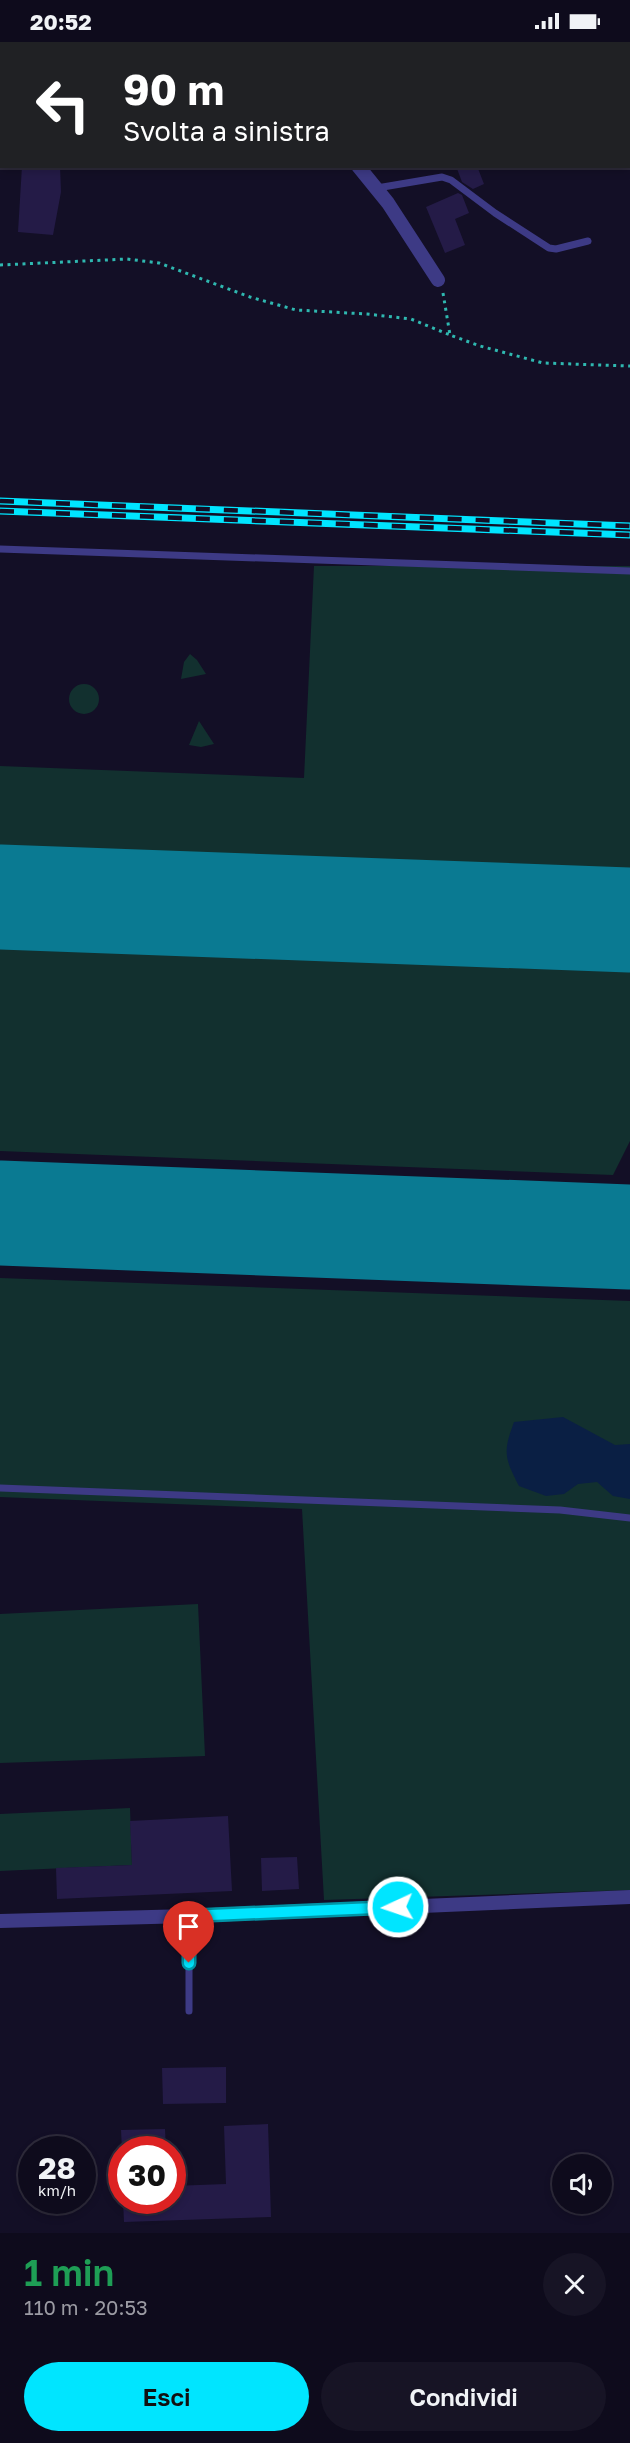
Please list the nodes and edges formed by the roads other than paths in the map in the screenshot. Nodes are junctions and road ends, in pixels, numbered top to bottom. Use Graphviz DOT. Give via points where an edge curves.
graph roads {
  1 [pos="360,168"];
  2 [pos="376,188"];
  3 [pos="588,241"];
  4 [pos="438,280"];
  5 [pos="0,549"];
  6 [pos="630,571"];
  7 [pos="0,1488"];
  8 [pos="630,1518"];
  9 [pos="630,1897"];
  10 [pos="189,1916"];
  11 [pos="0,1921"];
  12 [pos="189,2010"];
  1 -- 2 [label="street"];
  2 -- 3 [label="lane" via="442,177 541,244 556,249"];
  2 -- 4 [label="street"];
  5 -- 6 [label="lane"];
  7 -- 8 [label="lane" via="560,1510"];
  9 -- 10 [label="street"];
  10 -- 11 [label="street"];
  10 -- 12 [label="lane"];
}
